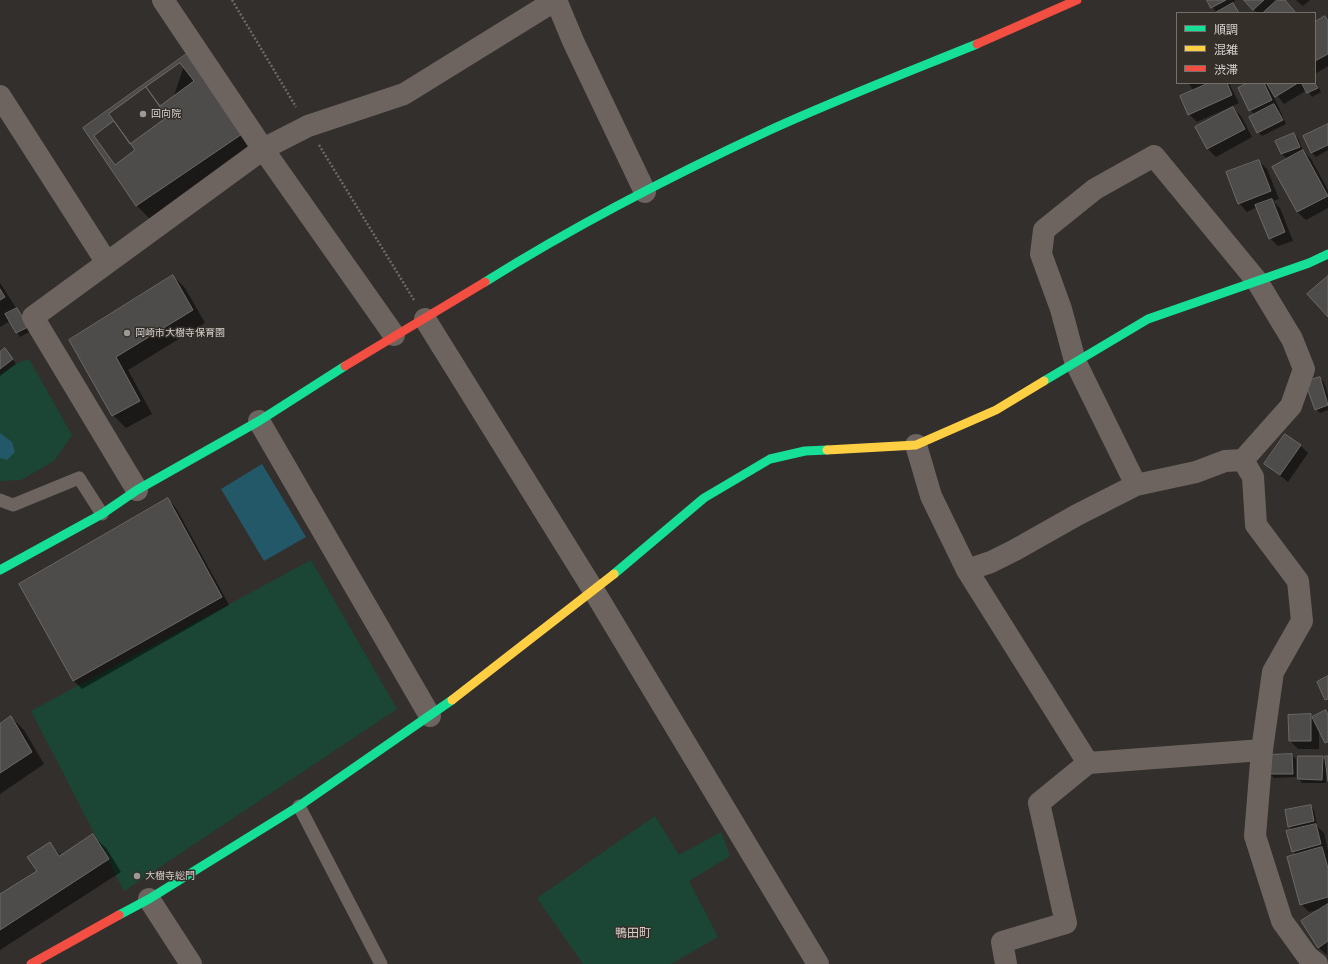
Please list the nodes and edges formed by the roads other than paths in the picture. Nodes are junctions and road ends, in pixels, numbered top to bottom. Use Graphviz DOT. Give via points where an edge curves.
graph roads {
  1 [pos="163,0"];
  2 [pos="556,0"];
  3 [pos="1077,0"];
  4 [pos="0,96"];
  5 [pos="263,149"];
  6 [pos="645,192"];
  7 [pos="1328,254"];
  8 [pos="107,263"];
  9 [pos="1257,281"];
  10 [pos="425,319"];
  11 [pos="394,335"];
  12 [pos="1075,361"];
  13 [pos="259,421"];
  14 [pos="916,445"];
  15 [pos="1243,460"];
  16 [pos="1136,485"];
  17 [pos="137,490"];
  18 [pos="0,500"];
  19 [pos="102,514"];
  20 [pos="0,570"];
  21 [pos="967,570"];
  22 [pos="594,591"];
  23 [pos="430,716"];
  24 [pos="1262,750"];
  25 [pos="1088,763"];
  26 [pos="299,806"];
  27 [pos="149,899"];
  28 [pos="31,964"];
  29 [pos="191,964"];
  30 [pos="381,964"];
  31 [pos="818,964"];
  32 [pos="1006,964"];
  33 [pos="1317,964"];
  1 -- 5 [label="street"];
  2 -- 5 [label="street" via="404,94 308,126"];
  2 -- 6 [label="street"];
  3 -- 6 [label="street" via="771,130"];
  4 -- 8 [label="street"];
  5 -- 8 [label="street"];
  5 -- 11 [label="street"];
  6 -- 10 [label="street" via="531,253"];
  7 -- 9 [label="street"];
  8 -- 17 [label="street" via="33,317"];
  9 -- 12 [label="street" via="1148,319"];
  9 -- 12 [label="street" via="1154,156 1095,189 1044,230 1041,254 1061,309"];
  9 -- 15 [label="street" via="1292,338 1304,369 1291,406"];
  10 -- 11 [label="street"];
  10 -- 22 [label="street"];
  11 -- 13 [label="street"];
  12 -- 14 [label="street" via="996,410"];
  12 -- 16 [label="street"];
  13 -- 17 [label="street"];
  13 -- 23 [label="street"];
  14 -- 21 [label="street" via="932,496"];
  14 -- 22 [label="street" via="805,451 770,459 704,498"];
  15 -- 16 [label="street" via="1225,461 1196,472"];
  15 -- 24 [label="street" via="1253,477 1256,525 1298,581 1302,621 1273,672"];
  16 -- 21 [label="street" via="1015,550"];
  17 -- 19 [label="street"];
  18 -- 19 [label="lane" via="13,505 79,478"];
  19 -- 20 [label="street"];
  21 -- 25 [label="street"];
  22 -- 23 [label="street"];
  22 -- 31 [label="street"];
  23 -- 26 [label="street"];
  24 -- 25 [label="street"];
  24 -- 33 [label="street" via="1255,836 1282,921 1308,957"];
  25 -- 32 [label="street" via="1039,803 1066,923 1002,942"];
  26 -- 27 [label="street"];
  26 -- 30 [label="lane"];
  27 -- 28 [label="street"];
  27 -- 29 [label="street"];
}
